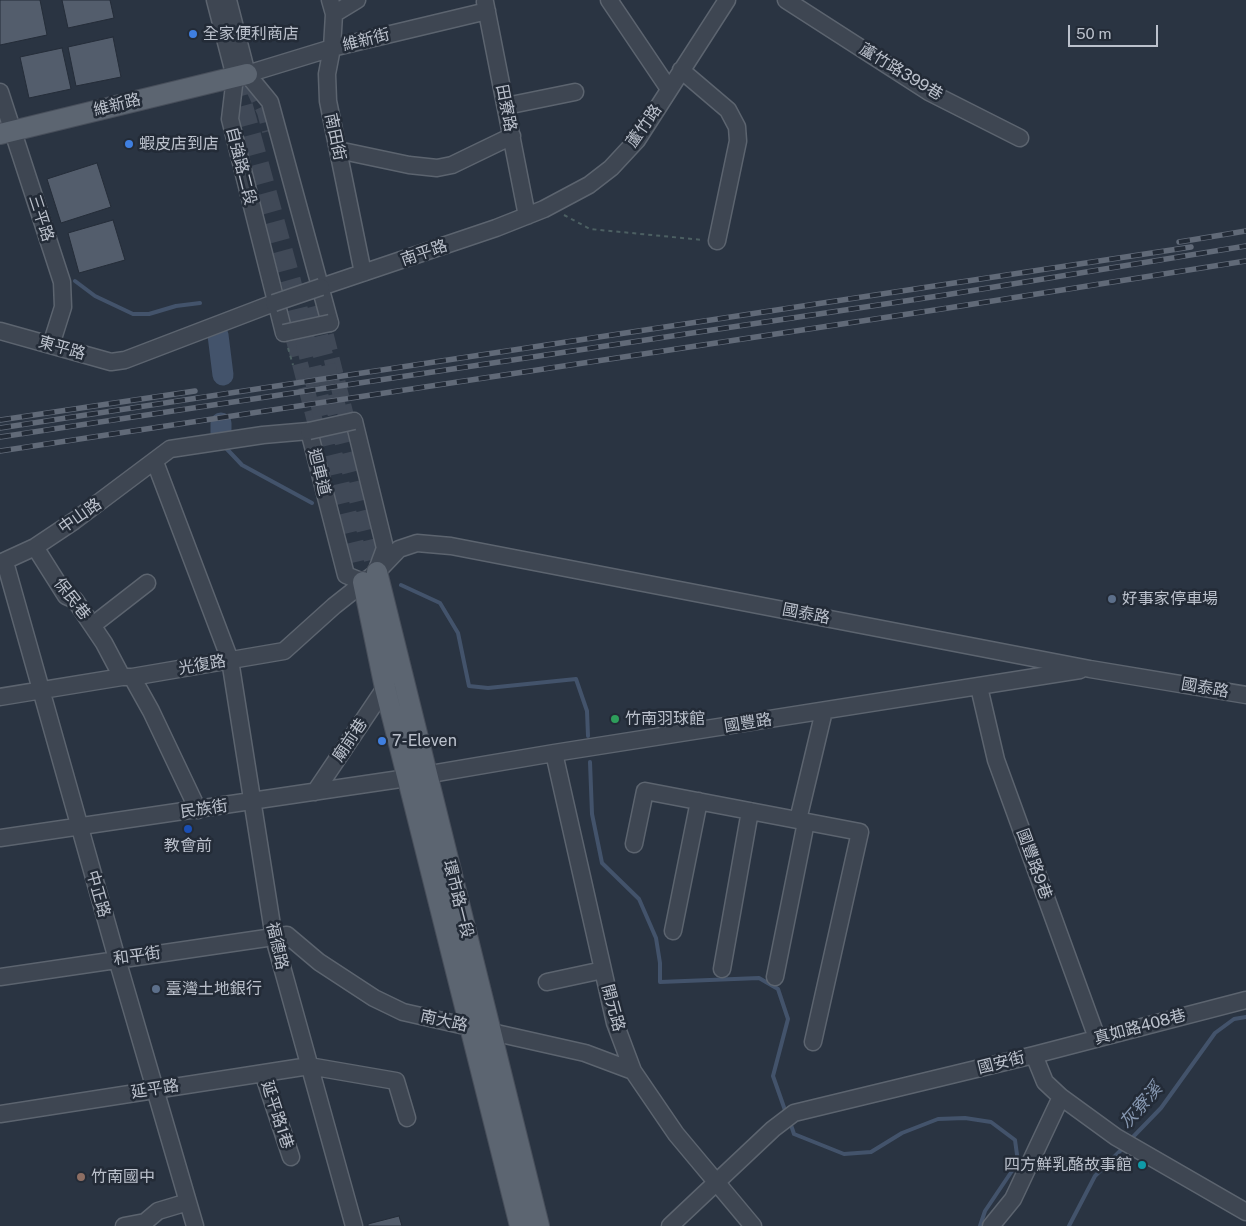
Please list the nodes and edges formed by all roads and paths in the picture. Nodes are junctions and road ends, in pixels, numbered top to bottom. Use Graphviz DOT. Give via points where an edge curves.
graph roads {
  1 [pos="215,0"];
  2 [pos="228,0"];
  3 [pos="357,0"];
  4 [pos="609,0"];
  5 [pos="725,1"];
  6 [pos="789,1"];
  7 [pos="486,5"];
  8 [pos="332,7"];
  9 [pos="332,48"];
  10 [pos="682,70"];
  11 [pos="241,75"];
  12 [pos="669,89"];
  13 [pos="0,92"];
  14 [pos="575,92"];
  15 [pos="506,106"];
  16 [pos="6,132"];
  17 [pos="512,136"];
  18 [pos="1020,138"];
  19 [pos="338,150"];
  20 [pos="553,205"];
  21 [pos="526,216"];
  22 [pos="717,241"];
  23 [pos="363,273"];
  24 [pos="321,287"];
  25 [pos="274,303"];
  26 [pos="0,331"];
  27 [pos="51,345"];
  28 [pos="289,351"];
  29 [pos="293,365"];
  30 [pos="308,431"];
  31 [pos="155,462"];
  32 [pos="35,546"];
  33 [pos="2,562"];
  34 [pos="370,577"];
  35 [pos="147,584"];
  36 [pos="93,625"];
  37 [pos="230,660"];
  38 [pos="1090,669"];
  39 [pos="127,677"];
  40 [pos="978,687"];
  41 [pos="385,688"];
  42 [pos="40,690"];
  43 [pos="1245,692"];
  44 [pos="0,697"];
  45 [pos="824,711"];
  46 [pos="554,753"];
  47 [pos="428,775"];
  48 [pos="407,778"];
  49 [pos="315,792"];
  50 [pos="699,801"];
  51 [pos="252,802"];
  52 [pos="198,810"];
  53 [pos="750,811"];
  54 [pos="802,821"];
  55 [pos="80,827"];
  56 [pos="0,838"];
  57 [pos="634,844"];
  58 [pos="673,931"];
  59 [pos="274,938"];
  60 [pos="117,959"];
  61 [pos="722,969"];
  62 [pos="603,970"];
  63 [pos="0,976"];
  64 [pos="775,977"];
  65 [pos="547,982"];
  66 [pos="1246,1000"];
  67 [pos="469,1026"];
  68 [pos="490,1030"];
  69 [pos="1097,1038"];
  70 [pos="813,1042"];
  71 [pos="1034,1055"];
  72 [pos="309,1066"];
  73 [pos="633,1071"];
  74 [pos="263,1073"];
  75 [pos="154,1089"];
  76 [pos="1061,1097"];
  77 [pos="0,1114"];
  78 [pos="407,1118"];
  79 [pos="291,1157"];
  80 [pos="513,1160"];
  81 [pos="717,1184"];
  82 [pos="188,1202"];
  83 [pos="1246,1212"];
  84 [pos="124,1226"];
  85 [pos="196,1226"];
  86 [pos="353,1226"];
  87 [pos="520,1226"];
  88 [pos="539,1226"];
  89 [pos="670,1226"];
  90 [pos="753,1226"];
  91 [pos="991,1226"];
  1 -- 11 [label="street, 自強路二段"];
  2 -- 11 [label="street, 自強路二段"];
  3 -- 8 [label="street"];
  4 -- 12 [label="street"];
  5 -- 10 [label="street, 蘆竹路"];
  6 -- 18 [label="street, 蘆竹路399巷" via="929,92"];
  7 -- 9 [label="street, 維新街"];
  7 -- 15 [label="street, 田寮路"];
  8 -- 9 [label="street, 南田街"];
  9 -- 11 [label="street, 維新街"];
  9 -- 19 [label="street, 南田街" via="327,74 328,101"];
  10 -- 12 [label="street, 蘆竹路"];
  10 -- 22 [label="street" via="728,110 737,127 738,141"];
  11 -- 16 [label="main road, 維新路"];
  11 -- 24 [label="street, 自強路二段" via="270,102"];
  11 -- 25 [label="street, 自強路二段" via="230,118"];
  12 -- 20 [label="street, 蘆竹路" via="637,140 611,168 589,186"];
  13 -- 16 [label="street, 三平路"];
  14 -- 15 [label="street"];
  15 -- 17 [label="street, 田寮路"];
  16 -- 27 [label="street, 三平路" via="62,282 63,307"];
  17 -- 19 [label="street" via="452,165 437,168 410,166"];
  17 -- 21 [label="street, 田寮路"];
  19 -- 23 [label="street, 南田街"];
  20 -- 21 [label="street, 蘆竹路"];
  20 -- 22 [label="path" via="560,213 590,229"];
  21 -- 23 [label="street, 南平路"];
  23 -- 24 [label="street, 南平路"];
  24 -- 25 [label="street, 南平路, bridge"];
  24 -- 25 [label="street, bridge" via="330,323 284,333"];
  25 -- 27 [label="street, 東平路" via="125,360 111,362"];
  26 -- 27 [label="street, 東平路"];
  28 -- 29 [label="path"];
  30 -- 31 [label="street, 中山路" via="170,448"];
  30 -- 34 [label="street, 迴車道" via="346,575"];
  30 -- 34 [label="street, 迴車道, bridge" via="354,421 385,548"];
  31 -- 32 [label="street, 中山路"];
  31 -- 37 [label="street, 福德路"];
  32 -- 33 [label="street, 中山路"];
  32 -- 36 [label="street, 保民巷" via="66,596 75,600"];
  33 -- 42 [label="street, 中正路"];
  34 -- 37 [label="street, 光復路" via="284,651"];
  34 -- 38 [label="street, 國泰路" via="399,549 416,543 451,546"];
  34 -- 41 [label="main road, 環市路一段"];
  34 -- 47 [label="main road, 環市路一段"];
  35 -- 36 [label="street"];
  36 -- 39 [label="street, 保民巷"];
  37 -- 39 [label="street, 光復路"];
  37 -- 51 [label="street, 福德路"];
  38 -- 40 [label="street, 國豐路"];
  38 -- 43 [label="street, 國泰路"];
  39 -- 42 [label="street, 光復路"];
  39 -- 52 [label="street, 保民巷" via="151,711"];
  40 -- 45 [label="street, 國豐路"];
  40 -- 69 [label="street, 國豐路9巷" via="996,760"];
  41 -- 48 [label="main road, 環市路一段"];
  41 -- 49 [label="street, 廟前巷"];
  42 -- 44 [label="street, 光復路"];
  42 -- 55 [label="street, 中正路"];
  45 -- 46 [label="street, 國豐路"];
  45 -- 54 [label="street"];
  46 -- 47 [label="street, 國豐路"];
  46 -- 62 [label="street, 開元路"];
  47 -- 48 [label="street, 國豐路"];
  47 -- 68 [label="main road, 環市路一段"];
  48 -- 49 [label="street, 民族街"];
  48 -- 67 [label="main road, 環市路一段"];
  49 -- 51 [label="street, 民族街"];
  50 -- 53 [label="street"];
  50 -- 57 [label="street" via="644,791"];
  50 -- 58 [label="street"];
  51 -- 52 [label="street, 民族街"];
  51 -- 59 [label="street, 福德路"];
  52 -- 55 [label="street, 民族街"];
  53 -- 54 [label="street"];
  53 -- 61 [label="street"];
  54 -- 64 [label="street"];
  54 -- 70 [label="street" via="860,832"];
  55 -- 56 [label="street, 民族街"];
  55 -- 60 [label="street, 中正路"];
  59 -- 60 [label="street, 和平街"];
  59 -- 67 [label="street, 南大路" via="287,935 374,998 403,1012"];
  59 -- 72 [label="street, 福德路"];
  60 -- 63 [label="street, 和平街"];
  60 -- 75 [label="street, 中正路"];
  62 -- 65 [label="street"];
  62 -- 73 [label="street, 開元路" via="615,1023"];
  66 -- 69 [label="street, 真如路408巷"];
  67 -- 68 [label="street, 南大路"];
  67 -- 80 [label="main road, 環市路一段"];
  68 -- 73 [label="street, 南大路" via="585,1053"];
  68 -- 80 [label="main road, 環市路一段"];
  69 -- 71 [label="street, 真如路408巷"];
  71 -- 76 [label="street, 國安街" via="1044,1082"];
  71 -- 81 [label="street, 國安街" via="794,1113"];
  72 -- 74 [label="street, 延平路"];
  72 -- 78 [label="street, 延平路" via="396,1081"];
  72 -- 86 [label="street, 福德路"];
  73 -- 81 [label="street, 開元路" via="676,1134"];
  74 -- 75 [label="street, 延平路"];
  74 -- 79 [label="street, 延平路1巷"];
  75 -- 77 [label="street, 延平路"];
  75 -- 82 [label="street, 中正路"];
  76 -- 83 [label="street, 國安街" via="1116,1137"];
  76 -- 91 [label="street" via="1013,1199"];
  80 -- 87 [label="main road, 環市路一段"];
  80 -- 88 [label="main road, 環市路一段"];
  81 -- 89 [label="street"];
  81 -- 90 [label="street, 開元路"];
  82 -- 84 [label="street" via="158,1211 145,1222"];
  82 -- 85 [label="street, 中正路"];
}
